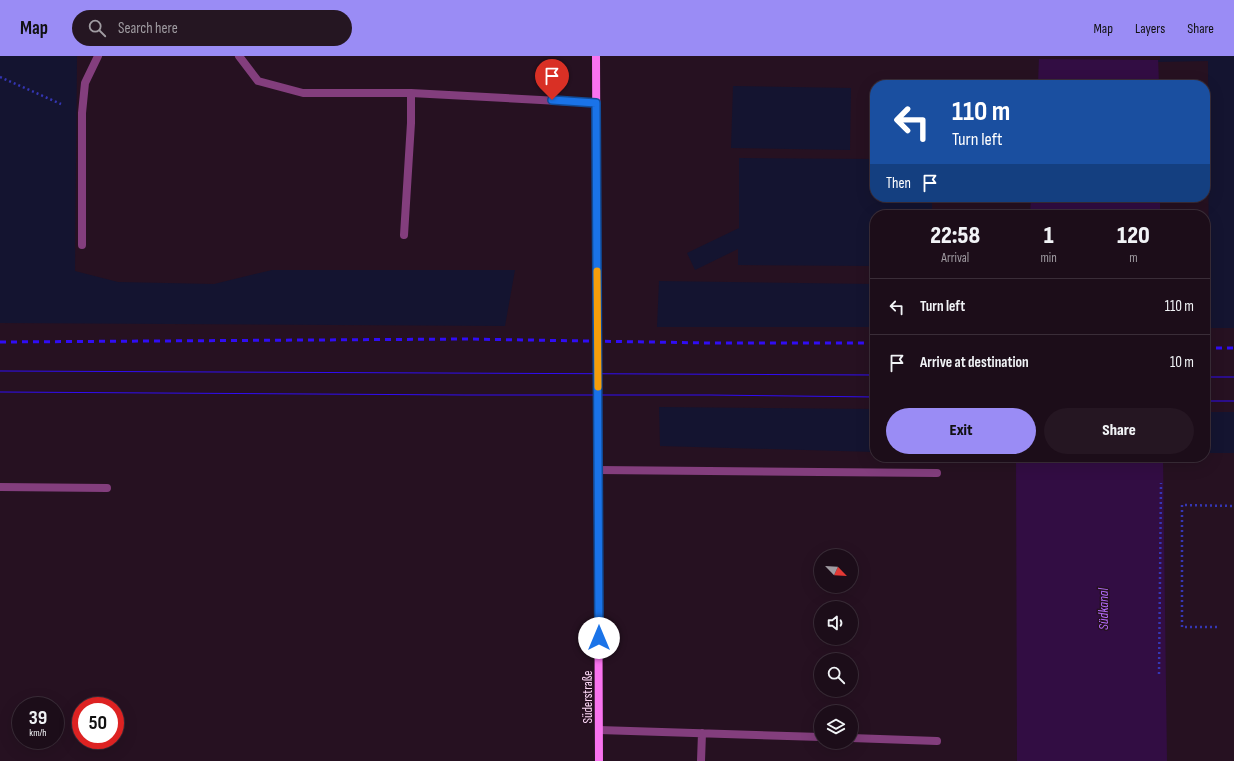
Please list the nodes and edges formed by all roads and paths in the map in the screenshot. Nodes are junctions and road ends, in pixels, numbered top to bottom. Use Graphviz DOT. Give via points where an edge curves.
graph roads {
  1 [pos="98,56"];
  2 [pos="239,56"];
  3 [pos="596,56"];
  4 [pos="0,77"];
  5 [pos="411,93"];
  6 [pos="596,103"];
  7 [pos="82,113"];
  8 [pos="404,235"];
  9 [pos="82,245"];
  10 [pos="598,470"];
  11 [pos="937,473"];
  12 [pos="1161,483"];
  13 [pos="0,487"];
  14 [pos="108,488"];
  15 [pos="1234,506"];
  16 [pos="1217,627"];
  17 [pos="1159,674"];
  18 [pos="599,730"];
  19 [pos="702,733"];
  20 [pos="814,737"];
  21 [pos="858,738"];
  22 [pos="937,741"];
  23 [pos="599,761"];
  24 [pos="701,761"];
  1 -- 7 [label="lane" via="85,83"];
  2 -- 5 [label="lane" via="258,81 303,93"];
  3 -- 6 [label="main road, Süderstraße"];
  4 -- 7 [label="path"];
  5 -- 6 [label="lane"];
  5 -- 8 [label="lane"];
  6 -- 10 [label="main road, Süderstraße"];
  7 -- 9 [label="lane"];
  10 -- 11 [label="lane"];
  10 -- 18 [label="main road, Süderstraße"];
  12 -- 17 [label="path"];
  13 -- 14 [label="lane"];
  15 -- 16 [label="path" via="1182,506 1182,627"];
  18 -- 19 [label="lane"];
  18 -- 23 [label="main road, Süderstraße"];
  19 -- 20 [label="lane"];
  19 -- 24 [label="lane"];
  21 -- 22 [label="lane"];
}
